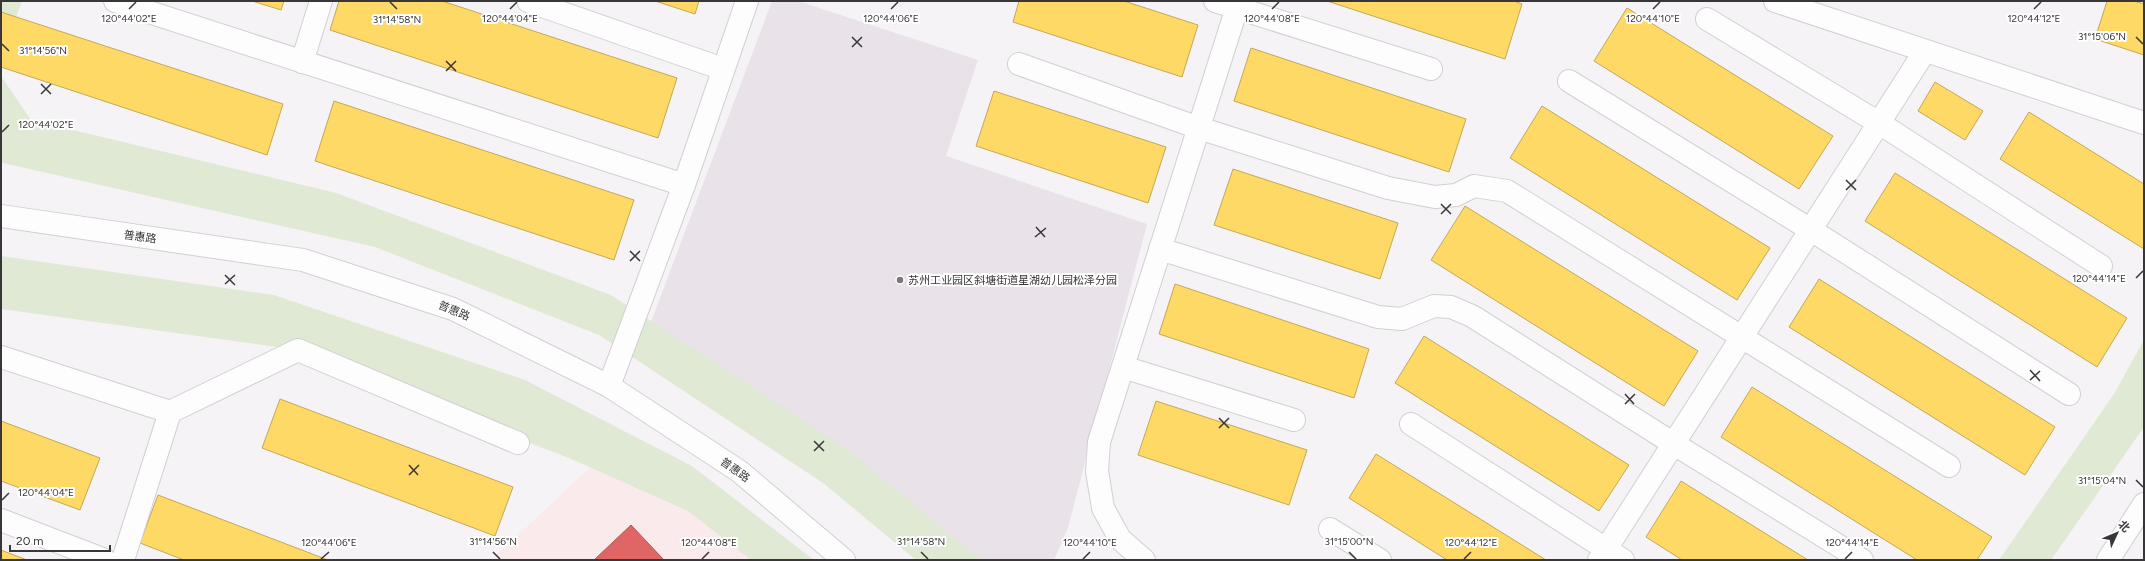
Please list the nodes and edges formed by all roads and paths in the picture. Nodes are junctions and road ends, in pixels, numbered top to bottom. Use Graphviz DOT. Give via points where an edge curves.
graph roads {
  1 [pos="115,1"];
  2 [pos="321,1"];
  3 [pos="528,1"];
  4 [pos="747,1"];
  5 [pos="1215,1"];
  6 [pos="1776,1"];
  7 [pos="1238,5"];
  8 [pos="1707,19"];
  9 [pos="1926,51"];
  10 [pos="302,62"];
  11 [pos="1019,64"];
  12 [pos="724,69"];
  13 [pos="1431,69"];
  14 [pos="1569,81"];
  15 [pos="1879,123"];
  16 [pos="2144,123"];
  17 [pos="1199,128"];
  18 [pos="684,185"];
  19 [pos="1,216"];
  20 [pos="1811,230"];
  21 [pos="1160,250"];
  22 [pos="2101,266"];
  23 [pos="1742,338"];
  24 [pos="1,356"];
  25 [pos="1123,367"];
  26 [pos="609,386"];
  27 [pos="2069,394"];
  28 [pos="170,412"];
  29 [pos="1294,420"];
  30 [pos="1411,424"];
  31 [pos="518,443"];
  32 [pos="1674,444"];
  33 [pos="1950,466"];
  34 [pos="2144,504"];
  35 [pos="1,520"];
  36 [pos="1330,529"];
  37 [pos="1610,556"];
  38 [pos="105,560"];
  39 [pos="123,560"];
  40 [pos="844,560"];
  41 [pos="1144,560"];
  42 [pos="1380,560"];
  43 [pos="1862,560"];
  44 [pos="2108,560"];
  1 -- 10 [label="main road"];
  2 -- 10 [label="main road"];
  3 -- 12 [label="main road"];
  4 -- 12 [label="main road"];
  5 -- 7 [label="main road"];
  6 -- 9 [label="main road"];
  7 -- 13 [label="main road"];
  7 -- 17 [label="main road"];
  8 -- 15 [label="main road"];
  9 -- 15 [label="main road"];
  9 -- 16 [label="main road"];
  10 -- 18 [label="main road"];
  11 -- 17 [label="main road"];
  12 -- 18 [label="main road"];
  14 -- 20 [label="main road"];
  15 -- 20 [label="main road"];
  15 -- 22 [label="main road"];
  17 -- 21 [label="main road"];
  17 -- 23 [label="main road" via="1388,188 1415,194 1435,197 1456,195 1474,186 1507,191"];
  18 -- 26 [label="main road"];
  19 -- 26 [label="main road, 普惠路" via="303,260 453,309"];
  20 -- 23 [label="main road"];
  20 -- 27 [label="main road"];
  21 -- 25 [label="main road"];
  21 -- 32 [label="main road" via="1378,317 1402,319 1434,306 1451,307 1472,316"];
  23 -- 32 [label="main road"];
  23 -- 33 [label="main road"];
  24 -- 28 [label="main road"];
  25 -- 29 [label="main road"];
  25 -- 41 [label="main road" via="1099,442 1097,471 1104,508 1120,539"];
  26 -- 40 [label="main road, 普惠路" via="739,471"];
  28 -- 31 [label="main road" via="298,350"];
  28 -- 39 [label="main road"];
  30 -- 37 [label="main road"];
  32 -- 37 [label="main road"];
  32 -- 43 [label="main road"];
  34 -- 44 [label="main road"];
  35 -- 38 [label="main road"];
  36 -- 42 [label="main road"];
}
